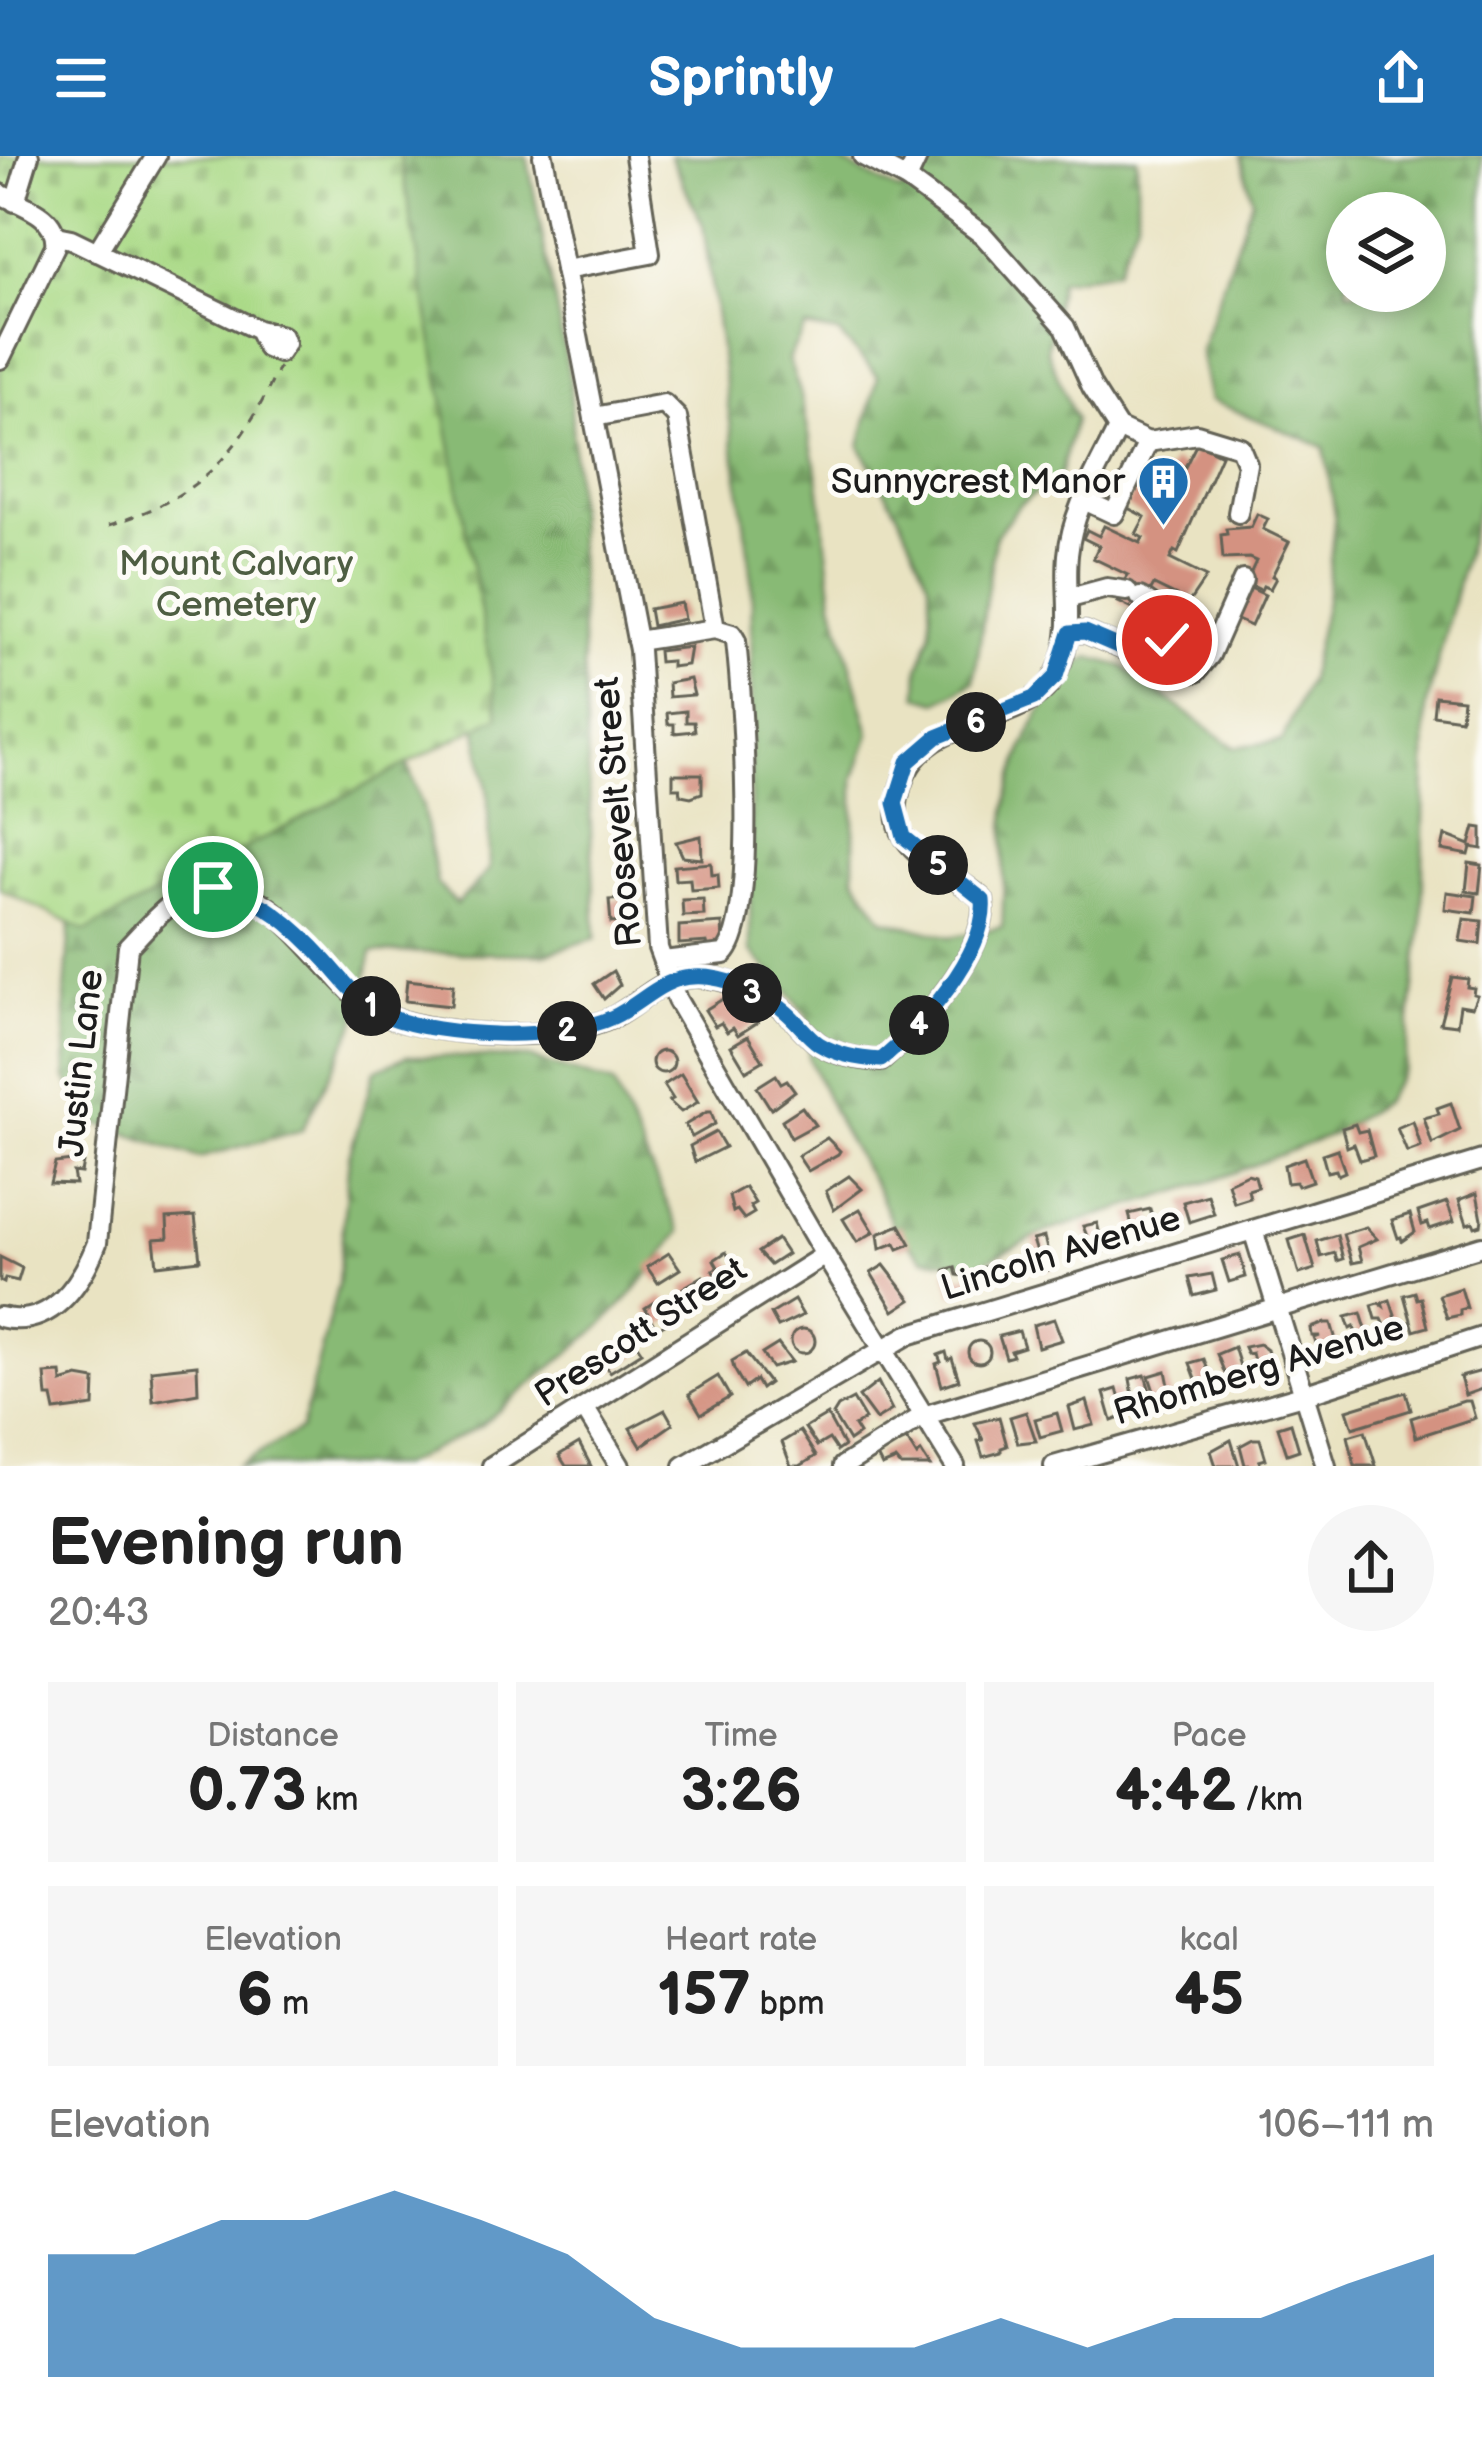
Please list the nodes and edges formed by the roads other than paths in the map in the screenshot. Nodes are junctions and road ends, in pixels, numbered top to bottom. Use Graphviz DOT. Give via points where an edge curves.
graph roads {
  1 [pos="29,156"];
  2 [pos="156,156"];
  3 [pos="543,156"];
  4 [pos="635,156"];
  5 [pos="862,156"];
  6 [pos="918,156"];
  7 [pos="907,179"];
  8 [pos="7,198"];
  9 [pos="56,236"];
  10 [pos="97,251"];
  11 [pos="565,270"];
  12 [pos="279,353"];
  13 [pos="0,359"];
  14 [pos="593,417"];
  15 [pos="1118,428"];
  16 [pos="1148,442"];
  17 [pos="1084,500"];
  18 [pos="1238,513"];
  19 [pos="1243,580"];
  20 [pos="1070,598"];
  21 [pos="716,628"];
  22 [pos="1070,633"];
  23 [pos="637,640"];
  24 [pos="1162,665"];
  25 [pos="667,971"];
  26 [pos="1482,1160"];
  27 [pos="1253,1230"];
  28 [pos="1482,1246"];
  29 [pos="825,1255"];
  30 [pos="1276,1309"];
  31 [pos="0,1317"];
  32 [pos="1482,1337"];
  33 [pos="881,1347"];
  34 [pos="1306,1394"];
  35 [pos="585,1409"];
  36 [pos="923,1416"];
  37 [pos="492,1466"];
  38 [pos="620,1466"];
  39 [pos="684,1466"];
  40 [pos="843,1466"];
  41 [pos="955,1466"];
  42 [pos="1054,1466"];
  43 [pos="1326,1466"];
  1 -- 8 [label="street"];
  2 -- 10 [label="street"];
  3 -- 11 [label="street, Roosevelt Street"];
  4 -- 11 [label="street" via="650,254"];
  5 -- 7 [label="street"];
  6 -- 7 [label="street"];
  7 -- 15 [label="street" via="983,235 1065,328"];
  8 -- 9 [label="street" via="53,225"];
  9 -- 10 [label="street"];
  9 -- 13 [label="street"];
  10 -- 12 [label="street" via="282,336"];
  11 -- 14 [label="street, Roosevelt Street"];
  14 -- 21 [label="street" via="664,404 677,417"];
  14 -- 23 [label="street, Roosevelt Street"];
  15 -- 16 [label="street"];
  15 -- 17 [label="street"];
  16 -- 17 [label="street" via="1114,514"];
  16 -- 18 [label="street" via="1197,434 1240,447 1247,464"];
  17 -- 20 [label="street" via="1067,557"];
  19 -- 24 [label="street" via="1196,672"];
  20 -- 22 [label="street"];
  20 -- 24 [label="street" via="1106,588 1167,616"];
  21 -- 23 [label="street"];
  21 -- 25 [label="street" via="732,634 738,658 746,795 740,921 724,954"];
  22 -- 24 [label="street"];
  22 -- 25 [label="street" via="1056,676 1034,698 937,737 908,762 895,803 904,837 983,900 985,918 910,1036 881,1060 858,1059 819,1044 783,1009 731,982"];
  23 -- 25 [label="street, Roosevelt Street" via="658,948"];
  25 -- 29 [label="street, Roosevelt Street"];
  25 -- 31 [label="street, Justin Lane" via="615,1016 554,1034 441,1030 386,1016 355,995 289,924 239,891 213,887 182,898 128,947 90,1262 49,1311"];
  26 -- 27 [label="street, Lincoln Avenue"];
  27 -- 30 [label="street"];
  27 -- 33 [label="street, Lincoln Avenue"];
  28 -- 30 [label="street"];
  29 -- 33 [label="street, Roosevelt Street"];
  29 -- 35 [label="street, Prescott Street"];
  30 -- 34 [label="street"];
  30 -- 36 [label="street"];
  32 -- 34 [label="street, Rhomberg Avenue"];
  33 -- 36 [label="street, Roosevelt Street"];
  33 -- 39 [label="street, Lincoln Avenue"];
  34 -- 42 [label="street, Rhomberg Avenue"];
  34 -- 43 [label="street"];
  35 -- 37 [label="street, Prescott Street"];
  35 -- 38 [label="street"];
  36 -- 40 [label="street"];
  36 -- 41 [label="street, Roosevelt Street"];
}
